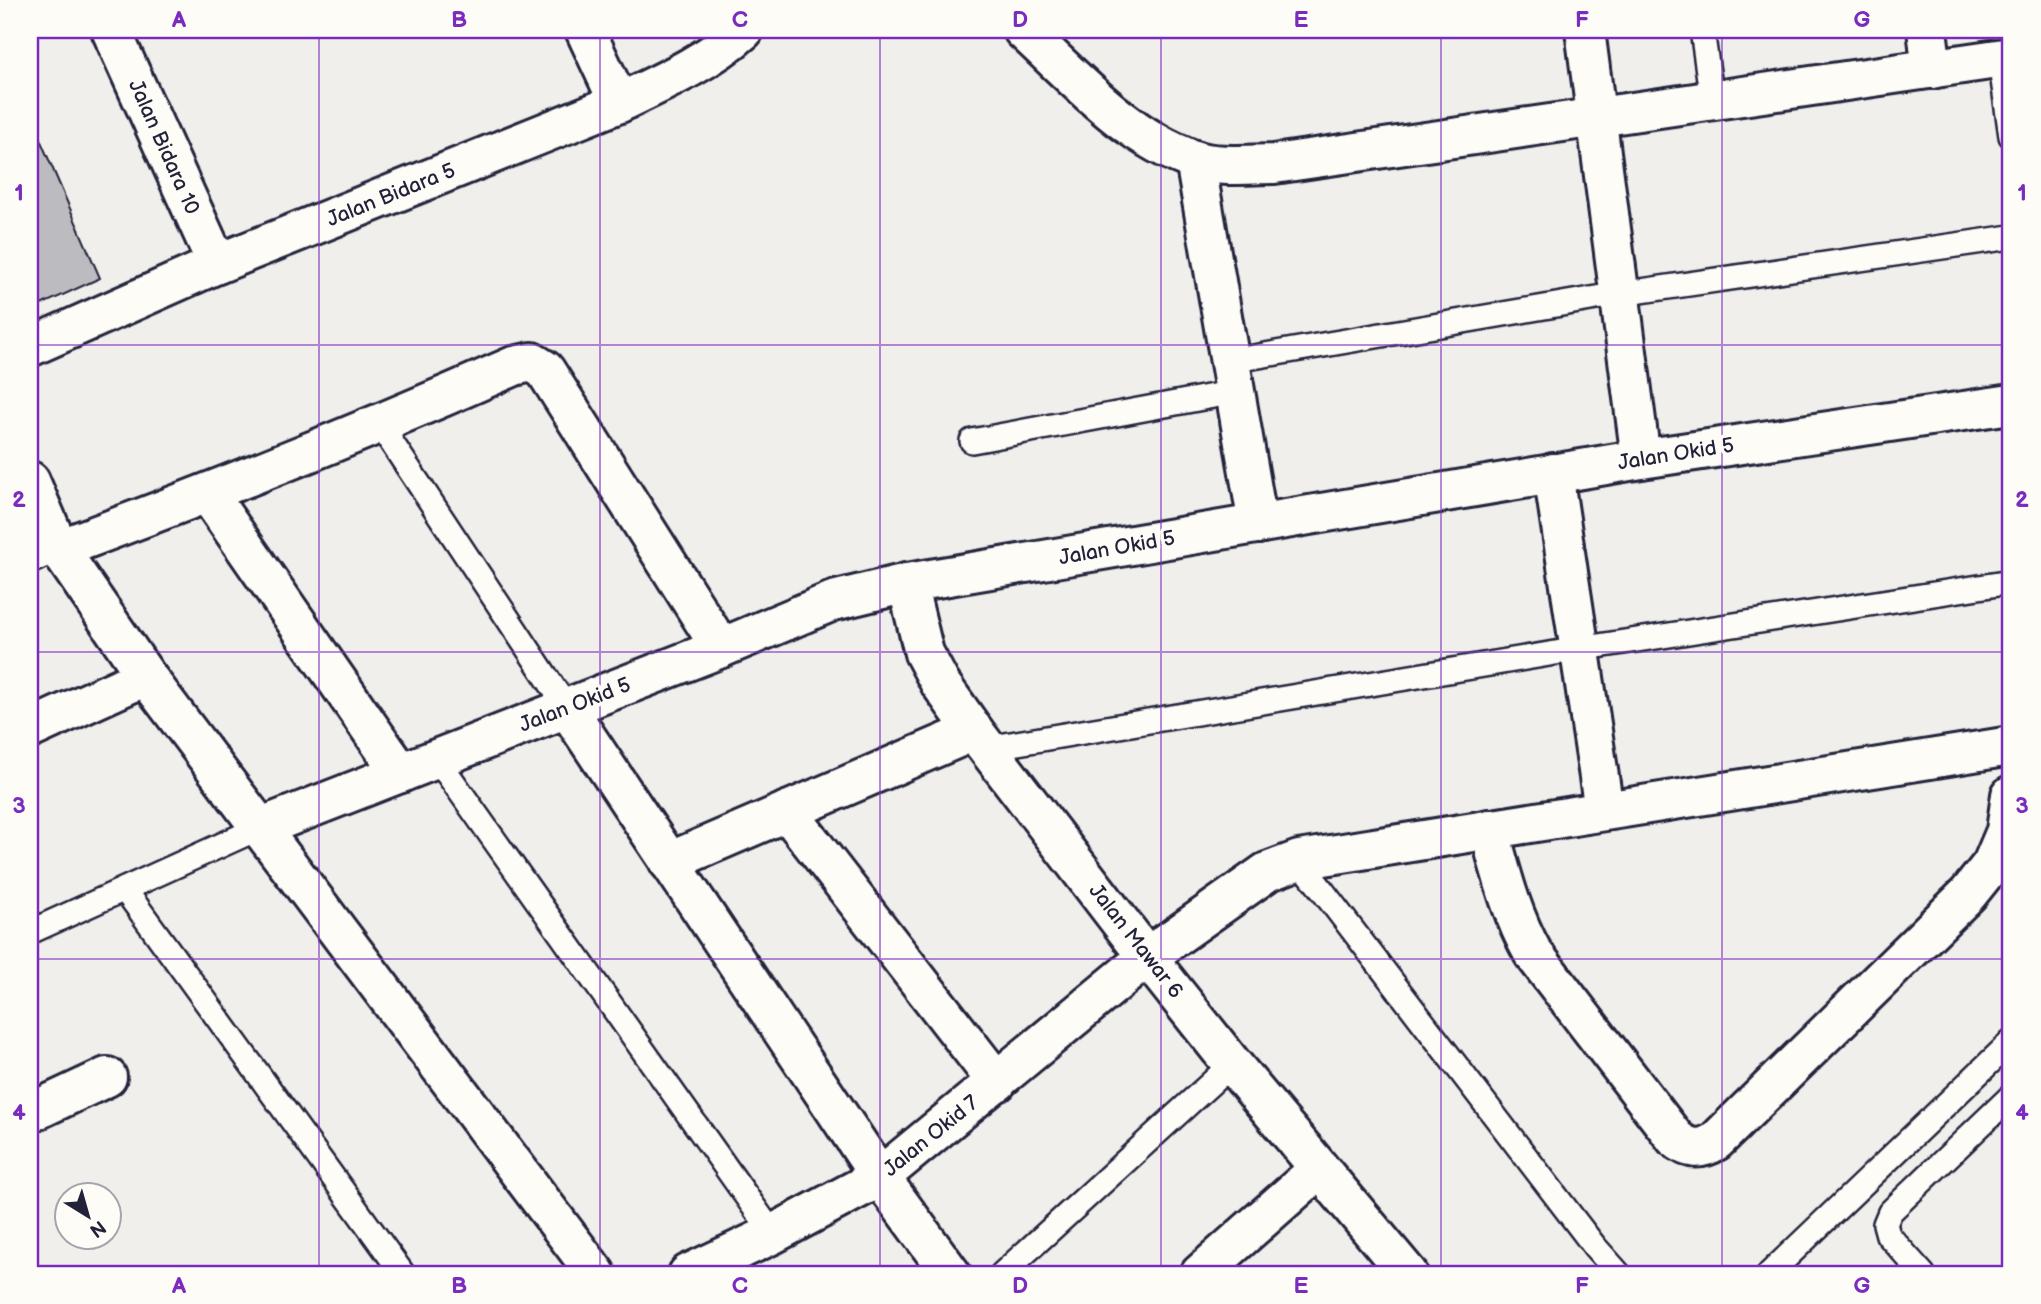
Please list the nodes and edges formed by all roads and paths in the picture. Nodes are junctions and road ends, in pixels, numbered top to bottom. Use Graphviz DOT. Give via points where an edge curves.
graph roads {
  1 [pos="111,30"];
  2 [pos="585,30"];
  3 [pos="744,30"];
  4 [pos="1023,30"];
  5 [pos="1585,30"];
  6 [pos="1702,30"];
  7 [pos="1927,30"];
  8 [pos="2006,58"];
  9 [pos="1932,69"];
  10 [pos="1712,100"];
  11 [pos="619,103"];
  12 [pos="1598,116"];
  13 [pos="2011,136"];
  14 [pos="1195,160"];
  15 [pos="2011,237"];
  16 [pos="217,264"];
  17 [pos="1620,294"];
  18 [pos="30,347"];
  19 [pos="1232,377"];
  20 [pos="2011,404"];
  21 [pos="380,425"];
  22 [pos="972,441"];
  23 [pos="1641,459"];
  24 [pos="1553,474"];
  25 [pos="30,481"];
  26 [pos="208,494"];
  27 [pos="1258,524"];
  28 [pos="44,556"];
  29 [pos="2011,582"];
  30 [pos="907,583"];
  31 [pos="721,648"];
  32 [pos="1579,649"];
  33 [pos="146,676"];
  34 [pos="567,708"];
  35 [pos="30,729"];
  36 [pos="981,740"];
  37 [pos="2011,746"];
  38 [pos="437,759"];
  39 [pos="401,773"];
  40 [pos="2011,795"];
  41 [pos="1604,810"];
  42 [pos="787,811"];
  43 [pos="259,828"];
  44 [pos="1489,829"];
  45 [pos="1300,860"];
  46 [pos="669,862"];
  47 [pos="125,890"];
  48 [pos="30,932"];
  49 [pos="1147,957"];
  50 [pos="2011,1042"];
  51 [pos="1232,1064"];
  52 [pos="107,1077"];
  53 [pos="997,1083"];
  54 [pos="2011,1096"];
  55 [pos="30,1113"];
  56 [pos="1319,1169"];
  57 [pos="880,1177"];
  58 [pos="773,1234"];
  59 [pos="1399,1271"];
  60 [pos="403,1274"];
  61 [pos="596,1274"];
  62 [pos="688,1274"];
  63 [pos="951,1274"];
  64 [pos="1002,1274"];
  65 [pos="1200,1274"];
  66 [pos="1619,1274"];
  67 [pos="1769,1274"];
  68 [pos="1923,1274"];
  1 -- 16 [label="street, Jalan Bidara 10"];
  2 -- 11 [label="street"];
  3 -- 11 [label="street, Jalan Bidara 5" via="680,74"];
  4 -- 14 [label="street" via="1144,137"];
  5 -- 12 [label="street"];
  6 -- 10 [label="lane"];
  7 -- 9 [label="street"];
  8 -- 9 [label="street"];
  8 -- 13 [label="lane"];
  9 -- 10 [label="street"];
  10 -- 12 [label="street"];
  11 -- 16 [label="street, Jalan Bidara 5"];
  12 -- 14 [label="street" via="1274,163 1230,165"];
  12 -- 17 [label="street"];
  14 -- 19 [label="street"];
  15 -- 17 [label="lane"];
  16 -- 18 [label="street, Jalan Bidara 5"];
  17 -- 19 [label="lane"];
  17 -- 23 [label="street"];
  19 -- 22 [label="lane"];
  19 -- 27 [label="street"];
  20 -- 23 [label="street, Jalan Okid 5"];
  21 -- 26 [label="street"];
  21 -- 31 [label="street" via="513,366 532,362 545,370"];
  21 -- 34 [label="lane"];
  23 -- 24 [label="street, Jalan Okid 5"];
  24 -- 27 [label="street, Jalan Okid 5"];
  24 -- 32 [label="street"];
  25 -- 28 [label="street"];
  26 -- 28 [label="street"];
  26 -- 39 [label="street"];
  27 -- 30 [label="street, Jalan Okid 5"];
  28 -- 33 [label="street"];
  29 -- 32 [label="lane"];
  30 -- 31 [label="street, Jalan Okid 5" via="832,601"];
  30 -- 36 [label="street, Jalan Mawar 6" via="924,653"];
  31 -- 34 [label="street, Jalan Okid 5"];
  32 -- 36 [label="lane"];
  32 -- 41 [label="street"];
  33 -- 35 [label="street"];
  33 -- 43 [label="street"];
  34 -- 38 [label="street, Jalan Okid 5"];
  34 -- 46 [label="street"];
  36 -- 42 [label="street"];
  36 -- 49 [label="street, Jalan Mawar 6"];
  37 -- 41 [label="street, Jalan Okid 7"];
  38 -- 39 [label="street, Jalan Okid 5"];
  38 -- 58 [label="lane"];
  39 -- 43 [label="street, Jalan Okid 5"];
  40 -- 44 [label="street" via="2006,831 1992,864 1968,894 1716,1141 1695,1149 1675,1138 1534,953 1510,903"];
  41 -- 44 [label="street, Jalan Okid 7"];
  42 -- 46 [label="street"];
  42 -- 53 [label="street"];
  43 -- 47 [label="lane"];
  43 -- 61 [label="street"];
  44 -- 45 [label="street, Jalan Okid 7"];
  45 -- 49 [label="street, Jalan Okid 7" via="1267,872"];
  45 -- 66 [label="lane"];
  46 -- 57 [label="street"];
  47 -- 48 [label="lane"];
  47 -- 60 [label="lane"];
  49 -- 51 [label="street, Jalan Mawar 6"];
  49 -- 53 [label="street, Jalan Okid 7"];
  50 -- 67 [label="lane"];
  51 -- 56 [label="street, Jalan Mawar 6"];
  51 -- 64 [label="lane"];
  52 -- 55 [label="street"];
  53 -- 57 [label="street, Jalan Okid 7"];
  54 -- 68 [label="lane" via="1890,1212 1885,1224 1888,1235"];
  56 -- 59 [label="street, Jalan Mawar 6"];
  56 -- 65 [label="street"];
  57 -- 58 [label="street, Jalan Okid 7"];
  57 -- 63 [label="street"];
  58 -- 62 [label="street, Jalan Okid 7"];
}
